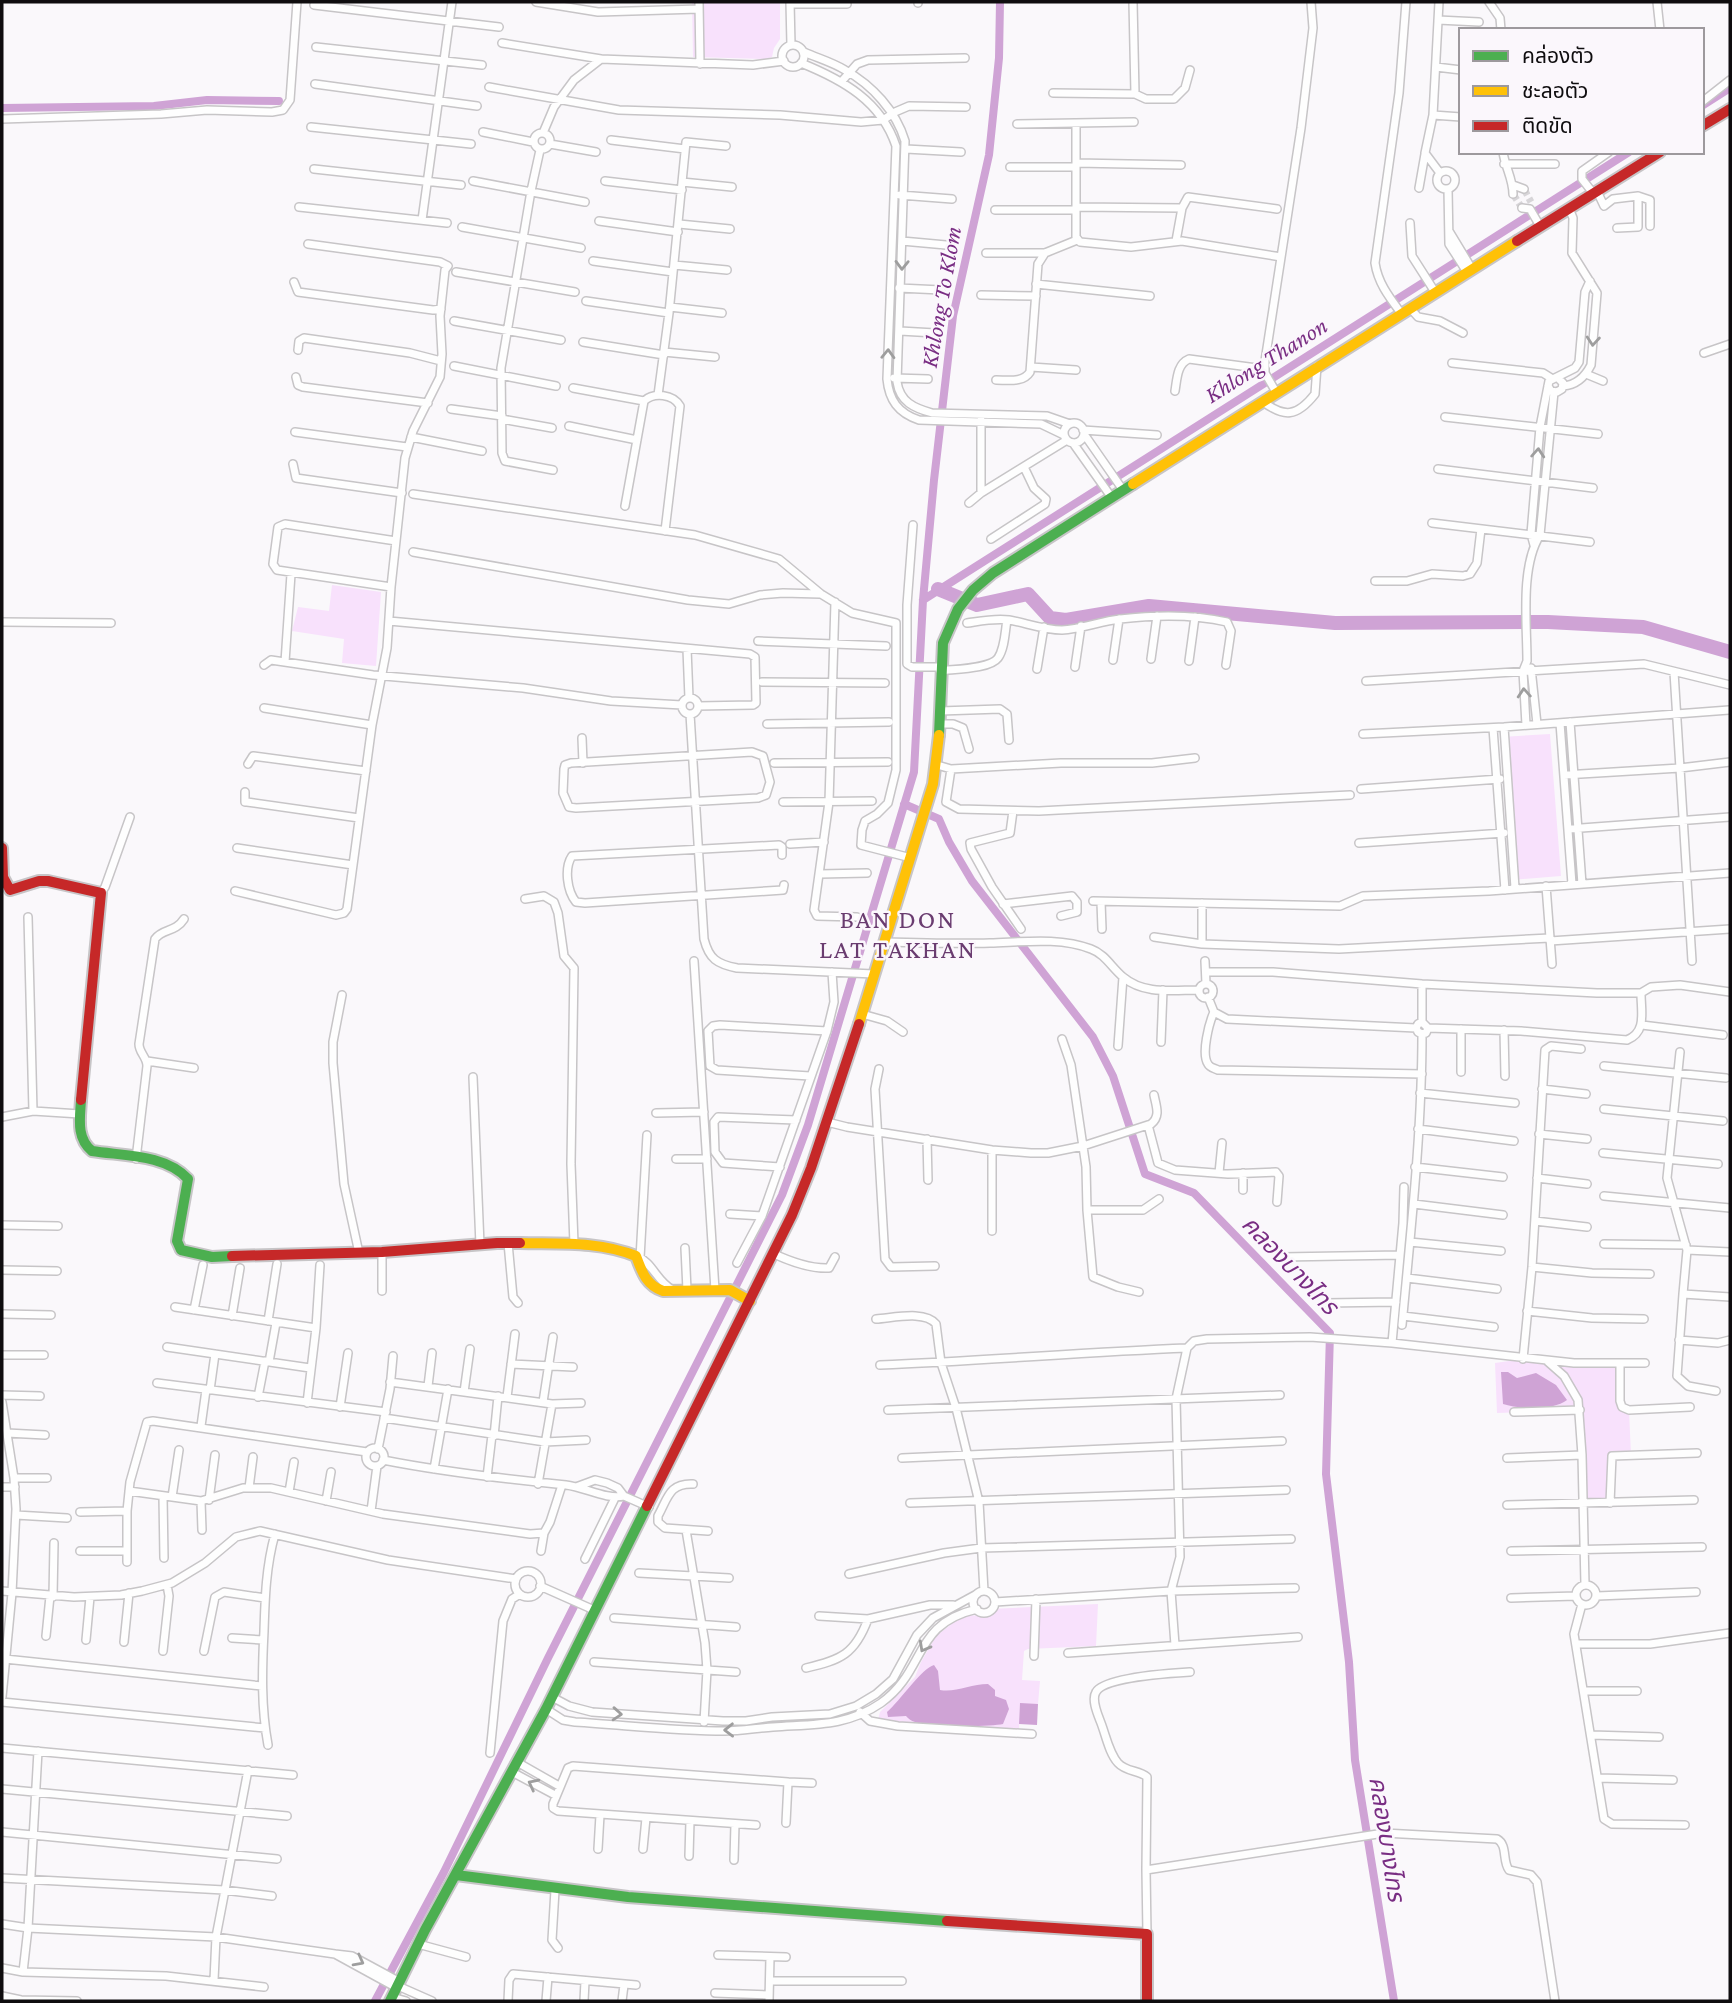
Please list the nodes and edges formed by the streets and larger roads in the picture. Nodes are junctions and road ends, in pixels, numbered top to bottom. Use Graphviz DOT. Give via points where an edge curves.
graph roads {
  1 [pos="297,2"];
  2 [pos="453,2"];
  3 [pos="536,2"];
  4 [pos="1133,2"];
  5 [pos="1311,2"];
  6 [pos="1406,2"];
  7 [pos="1440,2"];
  8 [pos="1489,2"];
  9 [pos="1657,2"];
  10 [pos="790,3"];
  11 [pos="847,4"];
  12 [pos="314,5"];
  13 [pos="699,6"];
  14 [pos="1438,20"];
  15 [pos="450,21"];
  16 [pos="1479,22"];
  17 [pos="499,27"];
  18 [pos="1501,28"];
  19 [pos="1660,28"];
  20 [pos="502,43"];
  21 [pos="792,45"];
  22 [pos="316,47"];
  23 [pos="804,51"];
  24 [pos="965,58"];
  25 [pos="601,59"];
  26 [pos="444,61"];
  27 [pos="784,61"];
  28 [pos="802,63"];
  29 [pos="700,64"];
  30 [pos="482,65"];
  31 [pos="1436,68"];
  32 [pos="1190,70"];
  33 [pos="1459,70"];
  34 [pos="850,73"];
  35 [pos="1730,80"];
  36 [pos="842,81"];
  37 [pos="315,84"];
  38 [pos="489,87"];
  39 [pos="1054,93"];
  40 [pos="1135,94"];
  41 [pos="560,99"];
  42 [pos="439,100"];
  43 [pos="1704,100"];
  44 [pos="477,106"];
  45 [pos="966,107"];
  46 [pos="1730,109"];
  47 [pos="892,114"];
  48 [pos="1433,115"];
  49 [pos="1459,117"];
  50 [pos="2,119"];
  51 [pos="883,120"];
  52 [pos="1134,122"];
  53 [pos="1076,123"];
  54 [pos="1017,124"];
  55 [pos="1704,125"];
  56 [pos="311,127"];
  57 [pos="483,132"];
  58 [pos="543,133"];
  59 [pos="433,140"];
  60 [pos="611,140"];
  61 [pos="533,142"];
  62 [pos="550,144"];
  63 [pos="471,145"];
  64 [pos="726,146"];
  65 [pos="685,149"];
  66 [pos="906,149"];
  67 [pos="540,150"];
  68 [pos="596,152"];
  69 [pos="961,152"];
  70 [pos="1425,153"];
  71 [pos="1503,154"];
  72 [pos="1606,154"];
  73 [pos="1657,154"];
  74 [pos="1504,164"];
  75 [pos="1555,164"];
  76 [pos="1076,165"];
  77 [pos="1181,165"];
  78 [pos="1010,167"];
  79 [pos="314,169"];
  80 [pos="1440,173"];
  81 [pos="428,181"];
  82 [pos="473,181"];
  83 [pos="605,181"];
  84 [pos="460,185"];
  85 [pos="682,186"];
  86 [pos="732,187"];
  87 [pos="1419,188"];
  88 [pos="1448,189"];
  89 [pos="1524,189"];
  90 [pos="531,191"];
  91 [pos="1593,191"];
  92 [pos="894,195"];
  93 [pos="904,195"];
  94 [pos="1638,196"];
  95 [pos="952,199"];
  96 [pos="584,202"];
  97 [pos="299,207"];
  98 [pos="1528,207"];
  99 [pos="1076,208"];
  100 [pos="1182,208"];
  101 [pos="1569,208"];
  102 [pos="1277,209"];
  103 [pos="995,210"];
  104 [pos="422,220"];
  105 [pos="599,221"];
  106 [pos="447,223"];
  107 [pos="1410,223"];
  108 [pos="1539,224"];
  109 [pos="1650,226"];
  110 [pos="462,227"];
  111 [pos="678,228"];
  112 [pos="1618,228"];
  113 [pos="730,229"];
  114 [pos="523,237"];
  115 [pos="1077,240"];
  116 [pos="902,241"];
  117 [pos="1176,241"];
  118 [pos="308,244"];
  119 [pos="946,245"];
  120 [pos="581,248"];
  121 [pos="986,253"];
  122 [pos="1045,253"];
  123 [pos="1281,257"];
  124 [pos="593,261"];
  125 [pos="674,268"];
  126 [pos="1467,268"];
  127 [pos="727,270"];
  128 [pos="456,272"];
  129 [pos="1590,281"];
  130 [pos="294,282"];
  131 [pos="515,283"];
  132 [pos="1036,284"];
  133 [pos="891,288"];
  134 [pos="901,288"];
  135 [pos="941,290"];
  136 [pos="1434,290"];
  137 [pos="575,292"];
  138 [pos="981,295"];
  139 [pos="1036,296"];
  140 [pos="1150,296"];
  141 [pos="586,301"];
  142 [pos="441,309"];
  143 [pos="669,310"];
  144 [pos="1403,310"];
  145 [pos="722,313"];
  146 [pos="454,321"];
  147 [pos="507,330"];
  148 [pos="900,331"];
  149 [pos="935,333"];
  150 [pos="1463,333"];
  151 [pos="561,340"];
  152 [pos="583,342"];
  153 [pos="1730,344"];
  154 [pos="298,350"];
  155 [pos="664,353"];
  156 [pos="1704,353"];
  157 [pos="715,357"];
  158 [pos="441,361"];
  159 [pos="1452,363"];
  160 [pos="454,366"];
  161 [pos="1317,366"];
  162 [pos="1031,367"];
  163 [pos="1076,370"];
  164 [pos="1265,371"];
  165 [pos="1586,374"];
  166 [pos="296,377"];
  167 [pos="500,377"];
  168 [pos="897,378"];
  169 [pos="887,379"];
  170 [pos="928,379"];
  171 [pos="996,380"];
  172 [pos="1603,380"];
  173 [pos="1553,384"];
  174 [pos="556,386"];
  175 [pos="573,388"];
  176 [pos="1274,390"];
  177 [pos="1175,391"];
  178 [pos="658,396"];
  179 [pos="644,401"];
  180 [pos="1262,401"];
  181 [pos="428,403"];
  182 [pos="452,409"];
  183 [pos="502,417"];
  184 [pos="931,417"];
  185 [pos="1445,417"];
  186 [pos="981,419"];
  187 [pos="1070,424"];
  188 [pos="569,426"];
  189 [pos="1540,427"];
  190 [pos="552,428"];
  191 [pos="1551,429"];
  192 [pos="295,432"];
  193 [pos="1084,432"];
  194 [pos="1598,433"];
  195 [pos="1157,435"];
  196 [pos="411,437"];
  197 [pos="1068,439"];
  198 [pos="637,440"];
  199 [pos="407,447"];
  200 [pos="482,450"];
  201 [pos="1101,458"];
  202 [pos="293,464"];
  203 [pos="1090,466"];
  204 [pos="1024,467"];
  205 [pos="1438,469"];
  206 [pos="553,470"];
  207 [pos="1536,481"];
  208 [pos="1546,482"];
  209 [pos="1121,487"];
  210 [pos="1593,488"];
  211 [pos="402,493"];
  212 [pos="981,493"];
  213 [pos="413,494"];
  214 [pos="1110,495"];
  215 [pos="969,503"];
  216 [pos="625,506"];
  217 [pos="1432,523"];
  218 [pos="913,525"];
  219 [pos="1480,529"];
  220 [pos="665,531"];
  221 [pos="1531,534"];
  222 [pos="1540,535"];
  223 [pos="991,539"];
  224 [pos="396,541"];
  225 [pos="1590,542"];
  226 [pos="1534,545"];
  227 [pos="413,552"];
  228 [pos="291,573"];
  229 [pos="1375,581"];
  230 [pos="391,587"];
  231 [pos="821,594"];
  232 [pos="835,602"];
  233 [pos="1157,616"];
  234 [pos="1195,617"];
  235 [pos="1119,619"];
  236 [pos="1007,620"];
  237 [pos="389,621"];
  238 [pos="2,622"];
  239 [pos="111,623"];
  240 [pos="967,623"];
  241 [pos="1081,626"];
  242 [pos="1044,627"];
  243 [pos="758,641"];
  244 [pos="832,644"];
  245 [pos="886,646"];
  246 [pos="687,649"];
  247 [pos="1151,659"];
  248 [pos="1113,660"];
  249 [pos="1189,661"];
  250 [pos="1527,661"];
  251 [pos="285,662"];
  252 [pos="264,665"];
  253 [pos="1226,665"];
  254 [pos="1075,667"];
  255 [pos="941,669"];
  256 [pos="1037,669"];
  257 [pos="1523,671"];
  258 [pos="1533,671"];
  259 [pos="1674,672"];
  260 [pos="382,676"];
  261 [pos="1366,681"];
  262 [pos="762,682"];
  263 [pos="831,683"];
  264 [pos="886,683"];
  265 [pos="1730,685"];
  266 [pos="689,698"];
  267 [pos="682,705"];
  268 [pos="698,706"];
  269 [pos="264,708"];
  270 [pos="1729,710"];
  271 [pos="940,711"];
  272 [pos="690,714"];
  273 [pos="1677,714"];
  274 [pos="889,722"];
  275 [pos="1570,722"];
  276 [pos="831,723"];
  277 [pos="1560,723"];
  278 [pos="767,724"];
  279 [pos="940,724"];
  280 [pos="1537,724"];
  281 [pos="372,725"];
  282 [pos="1526,725"];
  283 [pos="1504,727"];
  284 [pos="1493,728"];
  285 [pos="1363,734"];
  286 [pos="582,738"];
  287 [pos="1009,740"];
  288 [pos="969,749"];
  289 [pos="692,756"];
  290 [pos="1195,758"];
  291 [pos="774,762"];
  292 [pos="830,762"];
  293 [pos="888,762"];
  294 [pos="1730,762"];
  295 [pos="583,763"];
  296 [pos="248,764"];
  297 [pos="937,765"];
  298 [pos="1680,768"];
  299 [pos="951,769"];
  300 [pos="366,771"];
  301 [pos="1574,773"];
  302 [pos="1564,775"];
  303 [pos="1497,779"];
  304 [pos="1508,779"];
  305 [pos="1361,789"];
  306 [pos="245,792"];
  307 [pos="1350,795"];
  308 [pos="695,801"];
  309 [pos="872,801"];
  310 [pos="783,802"];
  311 [pos="829,802"];
  312 [pos="1013,811"];
  313 [pos="130,817"];
  314 [pos="1730,817"];
  315 [pos="359,818"];
  316 [pos="1684,820"];
  317 [pos="1578,828"];
  318 [pos="1568,829"];
  319 [pos="1511,832"];
  320 [pos="1501,833"];
  321 [pos="824,842"];
  322 [pos="790,844"];
  323 [pos="1359,844"];
  324 [pos="2,848"];
  325 [pos="237,848"];
  326 [pos="698,849"];
  327 [pos="782,855"];
  328 [pos="908,857"];
  329 [pos="353,865"];
  330 [pos="867,873"];
  331 [pos="1730,873"];
  332 [pos="820,874"];
  333 [pos="1687,876"];
  334 [pos="1572,884"];
  335 [pos="1582,884"];
  336 [pos="784,885"];
  337 [pos="1546,886"];
  338 [pos="1515,888"];
  339 [pos="1505,890"];
  340 [pos="235,891"];
  341 [pos="101,893"];
  342 [pos="701,897"];
  343 [pos="525,899"];
  344 [pos="1202,903"];
  345 [pos="1003,904"];
  346 [pos="1060,916"];
  347 [pos="28,917"];
  348 [pos="857,917"];
  349 [pos="184,919"];
  350 [pos="1021,929"];
  351 [pos="1102,929"];
  352 [pos="1730,929"];
  353 [pos="1691,933"];
  354 [pos="1154,937"];
  355 [pos="1550,939"];
  356 [pos="884,942"];
  357 [pos="1202,944"];
  358 [pos="694,961"];
  359 [pos="1205,961"];
  360 [pos="1692,961"];
  361 [pos="1552,964"];
  362 [pos="832,972"];
  363 [pos="1206,972"];
  364 [pos="870,974"];
  365 [pos="1123,977"];
  366 [pos="1206,984"];
  367 [pos="1422,984"];
  368 [pos="1163,990"];
  369 [pos="1199,990"];
  370 [pos="1730,992"];
  371 [pos="1640,993"];
  372 [pos="342,995"];
  373 [pos="1208,997"];
  374 [pos="1214,1012"];
  375 [pos="862,1014"];
  376 [pos="1642,1025"];
  377 [pos="1422,1028"];
  378 [pos="1461,1029"];
  379 [pos="1504,1030"];
  380 [pos="827,1031"];
  381 [pos="903,1032"];
  382 [pos="1723,1035"];
  383 [pos="1062,1039"];
  384 [pos="1161,1042"];
  385 [pos="1118,1046"];
  386 [pos="1581,1049"];
  387 [pos="1680,1052"];
  388 [pos="147,1061"];
  389 [pos="1604,1066"];
  390 [pos="194,1068"];
  391 [pos="878,1069"];
  392 [pos="1461,1072"];
  393 [pos="1422,1074"];
  394 [pos="1677,1074"];
  395 [pos="810,1076"];
  396 [pos="1505,1076"];
  397 [pos="473,1077"];
  398 [pos="1726,1078"];
  399 [pos="1542,1088"];
  400 [pos="1420,1093"];
  401 [pos="1586,1094"];
  402 [pos="1154,1095"];
  403 [pos="1516,1103"];
  404 [pos="1604,1110"];
  405 [pos="33,1111"];
  406 [pos="704,1112"];
  407 [pos="80,1114"];
  408 [pos="656,1114"];
  409 [pos="2,1116"];
  410 [pos="1673,1116"];
  411 [pos="796,1120"];
  412 [pos="1723,1121"];
  413 [pos="827,1122"];
  414 [pos="1146,1126"];
  415 [pos="1418,1129"];
  416 [pos="876,1131"];
  417 [pos="1539,1134"];
  418 [pos="647,1135"];
  419 [pos="927,1139"];
  420 [pos="1587,1139"];
  421 [pos="1514,1141"];
  422 [pos="1222,1143"];
  423 [pos="1083,1146"];
  424 [pos="992,1150"];
  425 [pos="1604,1153"];
  426 [pos="136,1158"];
  427 [pos="707,1159"];
  428 [pos="1668,1159"];
  429 [pos="676,1160"];
  430 [pos="1718,1164"];
  431 [pos="780,1167"];
  432 [pos="1415,1167"];
  433 [pos="1219,1173"];
  434 [pos="1243,1173"];
  435 [pos="1503,1177"];
  436 [pos="1537,1178"];
  437 [pos="928,1180"];
  438 [pos="1587,1184"];
  439 [pos="1404,1186"];
  440 [pos="1243,1190"];
  441 [pos="1605,1196"];
  442 [pos="1158,1199"];
  443 [pos="1277,1202"];
  444 [pos="1414,1204"];
  445 [pos="1673,1204"];
  446 [pos="1730,1208"];
  447 [pos="1087,1210"];
  448 [pos="730,1214"];
  449 [pos="1503,1215"];
  450 [pos="762,1216"];
  451 [pos="1535,1221"];
  452 [pos="2,1225"];
  453 [pos="58,1226"];
  454 [pos="1587,1227"];
  455 [pos="992,1231"];
  456 [pos="1410,1242"];
  457 [pos="508,1243"];
  458 [pos="574,1244"];
  459 [pos="1604,1244"];
  460 [pos="480,1245"];
  461 [pos="1687,1247"];
  462 [pos="685,1248"];
  463 [pos="1501,1251"];
  464 [pos="359,1252"];
  465 [pos="382,1252"];
  466 [pos="1730,1252"];
  467 [pos="772,1253"];
  468 [pos="1400,1255"];
  469 [pos="835,1256"];
  470 [pos="638,1257"];
  471 [pos="1282,1257"];
  472 [pos="737,1263"];
  473 [pos="278,1264"];
  474 [pos="202,1265"];
  475 [pos="320,1265"];
  476 [pos="935,1266"];
  477 [pos="1532,1267"];
  478 [pos="240,1268"];
  479 [pos="2,1270"];
  480 [pos="57,1271"];
  481 [pos="1650,1274"];
  482 [pos="1406,1279"];
  483 [pos="1497,1289"];
  484 [pos="687,1290"];
  485 [pos="715,1290"];
  486 [pos="382,1291"];
  487 [pos="1139,1292"];
  488 [pos="1683,1294"];
  489 [pos="1730,1297"];
  490 [pos="747,1298"];
  491 [pos="517,1303"];
  492 [pos="1326,1303"];
  493 [pos="1396,1303"];
  494 [pos="175,1307"];
  495 [pos="194,1310"];
  496 [pos="1527,1311"];
  497 [pos="2,1314"];
  498 [pos="51,1315"];
  499 [pos="232,1316"];
  500 [pos="1403,1316"];
  501 [pos="876,1319"];
  502 [pos="1644,1319"];
  503 [pos="272,1322"];
  504 [pos="1402,1325"];
  505 [pos="1494,1327"];
  506 [pos="316,1328"];
  507 [pos="515,1334"];
  508 [pos="553,1337"];
  509 [pos="1679,1340"];
  510 [pos="1730,1340"];
  511 [pos="1392,1343"];
  512 [pos="167,1347"];
  513 [pos="470,1349"];
  514 [pos="1187,1349"];
  515 [pos="215,1353"];
  516 [pos="348,1353"];
  517 [pos="432,1353"];
  518 [pos="2,1355"];
  519 [pos="44,1355"];
  520 [pos="394,1356"];
  521 [pos="1523,1359"];
  522 [pos="267,1361"];
  523 [pos="1547,1361"];
  524 [pos="941,1363"];
  525 [pos="1645,1363"];
  526 [pos="511,1364"];
  527 [pos="1620,1364"];
  528 [pos="880,1365"];
  529 [pos="573,1367"];
  530 [pos="310,1368"];
  531 [pos="548,1368"];
  532 [pos="390,1382"];
  533 [pos="157,1383"];
  534 [pos="428,1386"];
  535 [pos="448,1389"];
  536 [pos="208,1390"];
  537 [pos="1716,1391"];
  538 [pos="464,1392"];
  539 [pos="2,1395"];
  540 [pos="1280,1395"];
  541 [pos="40,1396"];
  542 [pos="258,1397"];
  543 [pos="503,1397"];
  544 [pos="1176,1399"];
  545 [pos="543,1402"];
  546 [pos="307,1403"];
  547 [pos="581,1403"];
  548 [pos="552,1404"];
  549 [pos="2,1405"];
  550 [pos="340,1407"];
  551 [pos="1690,1407"];
  552 [pos="956,1408"];
  553 [pos="888,1410"];
  554 [pos="1580,1410"];
  555 [pos="1514,1412"];
  556 [pos="385,1415"];
  557 [pos="201,1426"];
  558 [pos="442,1427"];
  559 [pos="7,1433"];
  560 [pos="45,1435"];
  561 [pos="493,1435"];
  562 [pos="586,1440"];
  563 [pos="545,1441"];
  564 [pos="1282,1441"];
  565 [pos="5,1445"];
  566 [pos="1177,1446"];
  567 [pos="378,1449"];
  568 [pos="179,1450"];
  569 [pos="367,1452"];
  570 [pos="1697,1453"];
  571 [pos="215,1455"];
  572 [pos="969,1455"];
  573 [pos="1583,1455"];
  574 [pos="253,1457"];
  575 [pos="902,1458"];
  576 [pos="1507,1458"];
  577 [pos="294,1462"];
  578 [pos="380,1463"];
  579 [pos="434,1469"];
  580 [pos="331,1472"];
  581 [pos="487,1477"];
  582 [pos="14,1478"];
  583 [pos="47,1478"];
  584 [pos="538,1484"];
  585 [pos="693,1484"];
  586 [pos="562,1485"];
  587 [pos="2,1487"];
  588 [pos="15,1487"];
  589 [pos="575,1487"];
  590 [pos="249,1488"];
  591 [pos="1286,1490"];
  592 [pos="129,1491"];
  593 [pos="289,1492"];
  594 [pos="1178,1493"];
  595 [pos="168,1497"];
  596 [pos="625,1497"];
  597 [pos="615,1498"];
  598 [pos="205,1500"];
  599 [pos="1694,1500"];
  600 [pos="326,1501"];
  601 [pos="979,1502"];
  602 [pos="909,1503"];
  603 [pos="1583,1503"];
  604 [pos="1610,1503"];
  605 [pos="1507,1505"];
  606 [pos="649,1507"];
  607 [pos="127,1511"];
  608 [pos="371,1511"];
  609 [pos="80,1512"];
  610 [pos="16,1515"];
  611 [pos="67,1518"];
  612 [pos="202,1530"];
  613 [pos="686,1530"];
  614 [pos="708,1531"];
  615 [pos="544,1533"];
  616 [pos="275,1534"];
  617 [pos="1291,1538"];
  618 [pos="1180,1541"];
  619 [pos="54,1543"];
  620 [pos="1702,1547"];
  621 [pos="981,1548"];
  622 [pos="1586,1550"];
  623 [pos="80,1551"];
  624 [pos="127,1551"];
  625 [pos="541,1551"];
  626 [pos="1511,1551"];
  627 [pos="164,1558"];
  628 [pos="585,1559"];
  629 [pos="127,1562"];
  630 [pos="639,1573"];
  631 [pos="849,1574"];
  632 [pos="694,1577"];
  633 [pos="729,1578"];
  634 [pos="516,1579"];
  635 [pos="167,1585"];
  636 [pos="1585,1585"];
  637 [pos="540,1586"];
  638 [pos="1295,1588"];
  639 [pos="2,1591"];
  640 [pos="1171,1591"];
  641 [pos="1696,1592"];
  642 [pos="12,1593"];
  643 [pos="129,1593"];
  644 [pos="980,1593"];
  645 [pos="520,1594"];
  646 [pos="1576,1596"];
  647 [pos="1597,1596"];
  648 [pos="51,1597"];
  649 [pos="90,1597"];
  650 [pos="265,1598"];
  651 [pos="1511,1598"];
  652 [pos="1036,1599"];
  653 [pos="995,1602"];
  654 [pos="1582,1604"];
  655 [pos="953,1605"];
  656 [pos="590,1609"];
  657 [pos="977,1609"];
  658 [pos="819,1616"];
  659 [pos="614,1618"];
  660 [pos="868,1619"];
  661 [pos="702,1624"];
  662 [pos="736,1627"];
  663 [pos="1730,1633"];
  664 [pos="46,1636"];
  665 [pos="1298,1637"];
  666 [pos="232,1638"];
  667 [pos="86,1640"];
  668 [pos="263,1640"];
  669 [pos="124,1642"];
  670 [pos="1576,1644"];
  671 [pos="1175,1645"];
  672 [pos="163,1651"];
  673 [pos="204,1651"];
  674 [pos="1068,1653"];
  675 [pos="1034,1656"];
  676 [pos="5,1660"];
  677 [pos="593,1662"];
  678 [pos="806,1668"];
  679 [pos="707,1670"];
  680 [pos="736,1672"];
  681 [pos="1190,1672"];
  682 [pos="262,1686"];
  683 [pos="1584,1691"];
  684 [pos="1637,1691"];
  685 [pos="552,1697"];
  686 [pos="2,1699"];
  687 [pos="546,1709"];
  688 [pos="858,1709"];
  689 [pos="593,1712"];
  690 [pos="704,1720"];
  691 [pos="592,1723"];
  692 [pos="265,1728"];
  693 [pos="703,1730"];
  694 [pos="1032,1734"];
  695 [pos="1591,1735"];
  696 [pos="1659,1737"];
  697 [pos="268,1745"];
  698 [pos="2,1748"];
  699 [pos="38,1751"];
  700 [pos="490,1753"];
  701 [pos="514,1767"];
  702 [pos="248,1770"];
  703 [pos="293,1774"];
  704 [pos="1598,1778"];
  705 [pos="1673,1780"];
  706 [pos="788,1782"];
  707 [pos="812,1783"];
  708 [pos="559,1786"];
  709 [pos="2,1789"];
  710 [pos="34,1791"];
  711 [pos="555,1795"];
  712 [pos="239,1811"];
  713 [pos="600,1815"];
  714 [pos="288,1816"];
  715 [pos="646,1818"];
  716 [pos="690,1822"];
  717 [pos="735,1824"];
  718 [pos="786,1824"];
  719 [pos="756,1825"];
  720 [pos="1685,1825"];
  721 [pos="2,1832"];
  722 [pos="32,1834"];
  723 [pos="598,1849"];
  724 [pos="643,1849"];
  725 [pos="231,1854"];
  726 [pos="689,1856"];
  727 [pos="277,1859"];
  728 [pos="734,1860"];
  729 [pos="1146,1870"];
  730 [pos="456,1875"];
  731 [pos="2,1878"];
  732 [pos="30,1879"];
  733 [pos="555,1890"];
  734 [pos="224,1891"];
  735 [pos="272,1896"];
  736 [pos="2,1924"];
  737 [pos="28,1928"];
  738 [pos="1147,1934"];
  739 [pos="216,1937"];
  740 [pos="418,1944"];
  741 [pos="558,1948"];
  742 [pos="718,1955"];
  743 [pos="466,1957"];
  744 [pos="770,1957"];
  745 [pos="786,1957"];
  746 [pos="2,1968"];
  747 [pos="23,1972"];
  748 [pos="548,1977"];
  749 [pos="214,1980"];
  750 [pos="585,1981"];
  751 [pos="770,1981"];
  752 [pos="902,1981"];
  753 [pos="624,1985"];
  754 [pos="636,1986"];
  755 [pos="264,1987"];
  756 [pos="394,1988"];
  757 [pos="715,1993"];
  758 [pos="2,1996"];
  759 [pos="769,1998"];
  760 [pos="77,2001"];
  761 [pos="405,2001"];
  762 [pos="432,2001"];
  763 [pos="508,2001"];
  764 [pos="546,2001"];
  765 [pos="584,2001"];
  766 [pos="622,2001"];
  767 [pos="1147,2001"];
  768 [pos="1555,2001"];
  1 -- 50 [label="street" via="290,100 283,110"];
  2 -- 15 [label="street"];
  3 -- 13 [label="street" via="597,12"];
  4 -- 40 [label="street"];
  5 -- 123 [label="street" via="1309,63"];
  6 -- 144 [label="street" via="1399,93 1375,252 1377,276 1387,295"];
  7 -- 14 [label="street"];
  8 -- 18 [label="street"];
  9 -- 19 [label="street"];
  10 -- 11 [label="street"];
  10 -- 21 [label="street"];
  12 -- 15 [label="street"];
  13 -- 29 [label="street"];
  14 -- 16 [label="street"];
  14 -- 31 [label="street"];
  15 -- 17 [label="street"];
  15 -- 26 [label="street"];
  20 -- 25 [label="street"];
  21 -- 23 [label="street"];
  21 -- 27 [label="street" via="783,51"];
  22 -- 26 [label="street"];
  23 -- 28 [label="street"];
  23 -- 34 [label="street"];
  24 -- 34 [label="street" via="877,58 862,62"];
  25 -- 29 [label="street"];
  25 -- 41 [label="street" via="574,80"];
  26 -- 30 [label="street"];
  26 -- 42 [label="street"];
  27 -- 28 [label="street" via="792,66"];
  27 -- 29 [label="street"];
  28 -- 36 [label="street"];
  31 -- 33 [label="street"];
  31 -- 48 [label="street"];
  32 -- 40 [label="street" via="1185,88 1174,99 1146,99"];
  34 -- 36 [label="street"];
  34 -- 47 [label="street"];
  35 -- 43 [label="street"];
  36 -- 51 [label="street"];
  37 -- 42 [label="street"];
  38 -- 41 [label="street"];
  39 -- 40 [label="street"];
  41 -- 51 [label="street" via="634,111"];
  41 -- 58 [label="street"];
  42 -- 44 [label="street"];
  42 -- 59 [label="street"];
  45 -- 47 [label="street" via="918,105"];
  46 -- 55 [label="street"];
  47 -- 51 [label="street"];
  47 -- 66 [label="street"];
  48 -- 49 [label="street"];
  48 -- 70 [label="street"];
  51 -- 92 [label="street" via="896,146"];
  52 -- 53 [label="street"];
  53 -- 54 [label="street"];
  53 -- 76 [label="street"];
  56 -- 59 [label="street"];
  57 -- 61 [label="street"];
  58 -- 61 [label="street"];
  58 -- 62 [label="street"];
  59 -- 63 [label="street"];
  59 -- 81 [label="street"];
  60 -- 65 [label="street"];
  61 -- 67 [label="street"];
  62 -- 67 [label="street"];
  62 -- 68 [label="street"];
  64 -- 65 [label="street" via="686,142"];
  65 -- 85 [label="street"];
  66 -- 69 [label="street"];
  66 -- 93 [label="street"];
  67 -- 90 [label="street"];
  70 -- 80 [label="street"];
  70 -- 87 [label="street"];
  71 -- 74 [label="street"];
  72 -- 91 [label="street" via="1582,171 1582,179"];
  73 -- 91 [label="street"];
  74 -- 75 [label="street"];
  74 -- 89 [label="street" via="1513,189"];
  76 -- 77 [label="street"];
  76 -- 78 [label="street"];
  76 -- 99 [label="street"];
  79 -- 81 [label="street"];
  80 -- 88 [label="street" via="1438,184"];
  80 -- 88 [label="street" via="1448,171 1454,176"];
  81 -- 84 [label="street"];
  81 -- 104 [label="street"];
  82 -- 90 [label="street"];
  83 -- 85 [label="street"];
  85 -- 86 [label="street"];
  85 -- 111 [label="street"];
  88 -- 126 [label="street" via="1450,231"];
  90 -- 96 [label="street"];
  90 -- 114 [label="street"];
  91 -- 94 [label="street" via="1604,206 1613,199"];
  91 -- 101 [label="street"];
  92 -- 93 [label="street"];
  92 -- 133 [label="street"];
  93 -- 95 [label="street"];
  93 -- 116 [label="street"];
  94 -- 109 [label="street" via="1650,200"];
  94 -- 112 [label="street" via="1638,227"];
  97 -- 104 [label="street"];
  98 -- 108 [label="street"];
  99 -- 100 [label="street"];
  99 -- 103 [label="street"];
  99 -- 115 [label="street"];
  100 -- 102 [label="street" via="1191,196"];
  100 -- 117 [label="street"];
  101 -- 108 [label="street"];
  101 -- 129 [label="street" via="1572,253"];
  104 -- 106 [label="street"];
  105 -- 111 [label="street"];
  107 -- 136 [label="street" via="1412,256"];
  108 -- 126 [label="street"];
  110 -- 114 [label="street"];
  111 -- 113 [label="street"];
  111 -- 125 [label="street"];
  114 -- 120 [label="street"];
  114 -- 131 [label="street"];
  115 -- 117 [label="street" via="1131,247"];
  115 -- 122 [label="street"];
  116 -- 119 [label="street"];
  116 -- 134 [label="street, one-way"];
  117 -- 123 [label="street"];
  118 -- 142 [label="street" via="445,263"];
  121 -- 122 [label="street"];
  122 -- 132 [label="street" via="1038,264"];
  123 -- 164 [label="street"];
  124 -- 125 [label="street"];
  125 -- 127 [label="street"];
  125 -- 143 [label="street"];
  126 -- 136 [label="street"];
  128 -- 131 [label="street"];
  129 -- 165 [label="street, one-way" via="1597,293 1591,365"];
  129 -- 173 [label="street" via="1579,362"];
  130 -- 142 [label="street" via="298,292"];
  131 -- 137 [label="street"];
  131 -- 147 [label="street"];
  132 -- 139 [label="street"];
  132 -- 140 [label="street"];
  133 -- 134 [label="street"];
  169 -- 133 [label="street, one-way"];
  134 -- 135 [label="street"];
  134 -- 148 [label="street"];
  136 -- 144 [label="street"];
  138 -- 139 [label="street"];
  139 -- 162 [label="street"];
  141 -- 143 [label="street"];
  142 -- 158 [label="street"];
  143 -- 145 [label="street"];
  143 -- 155 [label="street"];
  144 -- 150 [label="street"];
  144 -- 161 [label="street"];
  146 -- 147 [label="street"];
  147 -- 151 [label="street"];
  147 -- 167 [label="street"];
  148 -- 149 [label="street"];
  148 -- 168 [label="street"];
  152 -- 155 [label="street"];
  153 -- 156 [label="street"];
  154 -- 158 [label="street" via="304,338"];
  155 -- 157 [label="street"];
  155 -- 178 [label="street"];
  158 -- 181 [label="street" via="438,385"];
  159 -- 173 [label="street" via="1543,373"];
  160 -- 167 [label="street"];
  161 -- 176 [label="street"];
  161 -- 180 [label="street" via="1315,394 1296,410 1278,413"];
  162 -- 163 [label="street"];
  162 -- 171 [label="street" via="1026,378"];
  164 -- 176 [label="street"];
  164 -- 177 [label="street" via="1189,359 1179,369"];
  165 -- 172 [label="street"];
  165 -- 173 [label="street" via="1560,391"];
  166 -- 181 [label="street" via="303,387"];
  167 -- 174 [label="street"];
  167 -- 183 [label="street"];
  168 -- 169 [label="street"];
  168 -- 170 [label="street"];
  168 -- 184 [label="street" via="903,399"];
  169 -- 184 [label="street" via="889,394 899,409 911,417"];
  173 -- 189 [label="street"];
  173 -- 191 [label="street"];
  175 -- 179 [label="street"];
  176 -- 180 [label="street"];
  178 -- 179 [label="street"];
  178 -- 220 [label="street" via="671,398 680,406"];
  179 -- 198 [label="street"];
  180 -- 209 [label="street"];
  181 -- 196 [label="street"];
  182 -- 183 [label="street"];
  183 -- 190 [label="street"];
  183 -- 206 [label="street" via="502,458"];
  184 -- 186 [label="street"];
  185 -- 189 [label="street"];
  186 -- 187 [label="street" via="1047,416"];
  186 -- 197 [label="street" via="1041,424"];
  186 -- 212 [label="street"];
  187 -- 193 [label="street"];
  187 -- 197 [label="street" via="1065,428"];
  188 -- 198 [label="street"];
  189 -- 191 [label="street"];
  207 -- 189 [label="street, one-way"];
  191 -- 194 [label="street"];
  191 -- 208 [label="street"];
  192 -- 199 [label="street"];
  193 -- 195 [label="street"];
  193 -- 197 [label="street" via="1081,440"];
  193 -- 201 [label="street"];
  196 -- 199 [label="street"];
  196 -- 200 [label="street"];
  197 -- 203 [label="street"];
  197 -- 204 [label="street"];
  198 -- 216 [label="street"];
  199 -- 211 [label="street"];
  201 -- 203 [label="street"];
  201 -- 209 [label="street"];
  202 -- 211 [label="street" via="296,478"];
  203 -- 214 [label="street"];
  204 -- 212 [label="street"];
  204 -- 223 [label="street" via="1045,504"];
  205 -- 207 [label="street"];
  207 -- 208 [label="street"];
  207 -- 221 [label="street"];
  208 -- 210 [label="street"];
  208 -- 222 [label="street"];
  209 -- 214 [label="street"];
  211 -- 224 [label="street"];
  212 -- 215 [label="street"];
  213 -- 220 [label="street"];
  214 -- 255 [label="street" via="973,590 958,609 943,643"];
  217 -- 219 [label="street"];
  218 -- 255 [label="street" via="907,664"];
  219 -- 221 [label="street"];
  219 -- 229 [label="street" via="1477,563 1470,573"];
  220 -- 231 [label="street" via="779,559"];
  221 -- 222 [label="street"];
  221 -- 226 [label="street"];
  222 -- 225 [label="street"];
  222 -- 226 [label="street"];
  224 -- 228 [label="street" via="285,524 278,527 273,565"];
  224 -- 230 [label="street"];
  226 -- 250 [label="street" via="1527,585"];
  227 -- 231 [label="street" via="688,600 729,604 783,593"];
  228 -- 230 [label="street"];
  228 -- 251 [label="street"];
  230 -- 237 [label="street"];
  231 -- 232 [label="street"];
  232 -- 244 [label="street"];
  232 -- 328 [label="street" via="852,614 896,623 896,770 888,803 865,821 861,845"];
  233 -- 234 [label="street"];
  233 -- 235 [label="street"];
  233 -- 247 [label="street"];
  234 -- 249 [label="street"];
  234 -- 253 [label="street" via="1229,625"];
  235 -- 241 [label="street"];
  235 -- 248 [label="street"];
  236 -- 240 [label="street"];
  236 -- 242 [label="street"];
  236 -- 255 [label="street" via="996,661"];
  237 -- 246 [label="street"];
  237 -- 260 [label="street"];
  238 -- 239 [label="street"];
  241 -- 242 [label="street"];
  241 -- 254 [label="street"];
  242 -- 256 [label="street"];
  243 -- 244 [label="street"];
  244 -- 245 [label="street"];
  244 -- 263 [label="street"];
  246 -- 266 [label="street"];
  246 -- 268 [label="street" via="755,657 756,704"];
  250 -- 257 [label="street"];
  250 -- 258 [label="street"];
  251 -- 252 [label="street" via="271,660"];
  251 -- 260 [label="street"];
  255 -- 271 [label="street"];
  257 -- 258 [label="street"];
  257 -- 261 [label="street"];
  282 -- 257 [label="street, one-way"];
  258 -- 259 [label="street" via="1644,663"];
  258 -- 280 [label="street"];
  259 -- 265 [label="street"];
  259 -- 273 [label="street"];
  260 -- 267 [label="street"];
  260 -- 281 [label="street"];
  262 -- 263 [label="street"];
  263 -- 264 [label="street"];
  263 -- 276 [label="street"];
  266 -- 267 [label="street"];
  266 -- 268 [label="street"];
  267 -- 272 [label="street"];
  268 -- 272 [label="street"];
  269 -- 281 [label="street"];
  270 -- 273 [label="street"];
  271 -- 279 [label="street"];
  271 -- 287 [label="street" via="1000,709 1007,714"];
  272 -- 289 [label="street"];
  273 -- 275 [label="street"];
  273 -- 298 [label="street"];
  274 -- 276 [label="street"];
  275 -- 277 [label="street"];
  275 -- 301 [label="street"];
  276 -- 278 [label="street"];
  276 -- 292 [label="street"];
  277 -- 280 [label="street"];
  277 -- 302 [label="street"];
  279 -- 288 [label="street" via="963,728"];
  279 -- 297 [label="street"];
  280 -- 282 [label="street"];
  281 -- 300 [label="street"];
  282 -- 283 [label="street"];
  283 -- 284 [label="street"];
  283 -- 304 [label="street"];
  284 -- 285 [label="street"];
  284 -- 303 [label="street"];
  286 -- 295 [label="street"];
  289 -- 295 [label="street"];
  289 -- 308 [label="street"];
  289 -- 308 [label="street" via="758,753 771,782 766,795 758,798"];
  290 -- 299 [label="street"];
  291 -- 292 [label="street"];
  292 -- 293 [label="street"];
  292 -- 311 [label="street"];
  294 -- 298 [label="street"];
  295 -- 308 [label="street" via="565,765 563,793 569,807"];
  296 -- 300 [label="street" via="253,756"];
  297 -- 299 [label="street"];
  297 -- 328 [label="street"];
  298 -- 301 [label="street"];
  298 -- 316 [label="street"];
  299 -- 312 [label="street" via="946,794 950,806"];
  300 -- 315 [label="street"];
  301 -- 302 [label="street"];
  301 -- 317 [label="street"];
  302 -- 318 [label="street"];
  303 -- 304 [label="street"];
  303 -- 305 [label="street"];
  303 -- 320 [label="street"];
  304 -- 319 [label="street"];
  306 -- 315 [label="street" via="245,802"];
  307 -- 312 [label="street"];
  308 -- 326 [label="street"];
  309 -- 311 [label="street"];
  310 -- 311 [label="street"];
  311 -- 321 [label="street"];
  312 -- 345 [label="street" via="1010,833 970,843"];
  313 -- 341 [label="street"];
  314 -- 316 [label="street"];
  315 -- 329 [label="street"];
  316 -- 317 [label="street"];
  316 -- 333 [label="street"];
  317 -- 318 [label="street"];
  317 -- 335 [label="street"];
  318 -- 334 [label="street"];
  319 -- 320 [label="street"];
  319 -- 338 [label="street"];
  320 -- 323 [label="street"];
  320 -- 339 [label="street"];
  321 -- 322 [label="street"];
  321 -- 332 [label="street"];
  324 -- 341 [label="street" via="4,881 10,890 48,881"];
  325 -- 329 [label="street"];
  326 -- 327 [label="street" via="779,845"];
  326 -- 342 [label="street"];
  326 -- 342 [label="street" via="572,856 569,891 576,902 585,903"];
  328 -- 356 [label="street"];
  329 -- 340 [label="street" via="347,909 340,915"];
  330 -- 332 [label="street"];
  331 -- 333 [label="street"];
  332 -- 348 [label="street" via="817,916"];
  333 -- 335 [label="street"];
  333 -- 353 [label="street"];
  334 -- 335 [label="street"];
  334 -- 337 [label="street"];
  336 -- 342 [label="street" via="783,890"];
  337 -- 338 [label="street"];
  337 -- 355 [label="street"];
  338 -- 339 [label="street"];
  339 -- 344 [label="street" via="1363,896 1340,906"];
  341 -- 407 [label="street"];
  342 -- 362 [label="street" via="704,939 711,958 737,968"];
  343 -- 458 [label="street" via="544,897 554,902 564,956 575,974"];
  344 -- 351 [label="street" via="1097,901"];
  344 -- 357 [label="street"];
  345 -- 346 [label="street" via="1072,897 1077,912"];
  345 -- 350 [label="street"];
  347 -- 405 [label="street"];
  349 -- 388 [label="street" via="179,927 155,939 139,1044"];
  352 -- 353 [label="street"];
  353 -- 355 [label="street"];
  353 -- 360 [label="street"];
  354 -- 357 [label="street"];
  355 -- 357 [label="street" via="1339,949"];
  355 -- 361 [label="street"];
  356 -- 364 [label="street"];
  356 -- 365 [label="street" via="1035,941 1092,949"];
  358 -- 406 [label="street"];
  359 -- 363 [label="street"];
  362 -- 364 [label="street"];
  362 -- 380 [label="street" via="834,1002"];
  363 -- 366 [label="street"];
  363 -- 367 [label="street" via="1273,972"];
  364 -- 375 [label="street"];
  365 -- 368 [label="street" via="1148,990"];
  365 -- 385 [label="street"];
  366 -- 369 [label="street"];
  366 -- 373 [label="street" via="1213,991"];
  367 -- 371 [label="street"];
  367 -- 377 [label="street"];
  368 -- 369 [label="street"];
  368 -- 384 [label="street"];
  369 -- 373 [label="street"];
  370 -- 371 [label="street" via="1681,985 1651,987"];
  371 -- 376 [label="street"];
  372 -- 464 [label="street" via="333,1063 344,1184"];
  373 -- 374 [label="street"];
  374 -- 377 [label="street" via="1241,1021"];
  374 -- 393 [label="street" via="1207,1034 1206,1057 1211,1068"];
  375 -- 381 [label="street" via="887,1021"];
  375 -- 413 [label="street"];
  376 -- 379 [label="street" via="1635,1037 1627,1040"];
  376 -- 382 [label="street"];
  377 -- 378 [label="street"];
  377 -- 393 [label="street"];
  378 -- 379 [label="street"];
  378 -- 392 [label="street"];
  379 -- 396 [label="street"];
  380 -- 395 [label="street"];
  380 -- 395 [label="street" via="720,1025 708,1031 710,1066 717,1070"];
  383 -- 423 [label="street" via="1071,1065"];
  386 -- 399 [label="street" via="1547,1047"];
  387 -- 394 [label="street"];
  388 -- 390 [label="street"];
  388 -- 426 [label="street"];
  389 -- 394 [label="street"];
  391 -- 416 [label="street"];
  393 -- 400 [label="street"];
  394 -- 398 [label="street"];
  394 -- 410 [label="street"];
  395 -- 411 [label="street"];
  397 -- 460 [label="street"];
  399 -- 401 [label="street"];
  399 -- 417 [label="street"];
  400 -- 403 [label="street"];
  400 -- 415 [label="street"];
  402 -- 414 [label="street" via="1156,1120"];
  404 -- 410 [label="street"];
  405 -- 407 [label="street"];
  405 -- 409 [label="street"];
  406 -- 408 [label="street"];
  406 -- 427 [label="street"];
  407 -- 426 [label="street" via="85,1146"];
  410 -- 412 [label="street"];
  410 -- 428 [label="street"];
  411 -- 431 [label="street"];
  411 -- 431 [label="street" via="718,1117 713,1122 715,1152 723,1163"];
  413 -- 416 [label="street"];
  413 -- 467 [label="street" via="792,1215"];
  414 -- 423 [label="street"];
  414 -- 433 [label="street" via="1158,1163 1175,1170"];
  415 -- 421 [label="street"];
  415 -- 432 [label="street"];
  416 -- 419 [label="street"];
  416 -- 476 [label="street" via="886,1262 891,1267"];
  417 -- 420 [label="street"];
  417 -- 436 [label="street"];
  418 -- 470 [label="street"];
  419 -- 424 [label="street"];
  419 -- 437 [label="street"];
  422 -- 433 [label="street"];
  423 -- 424 [label="street" via="1048,1153"];
  423 -- 447 [label="street"];
  424 -- 455 [label="street"];
  425 -- 428 [label="street"];
  426 -- 464 [label="street" via="170,1164 188,1179 177,1241 187,1253 212,1257"];
  427 -- 429 [label="street"];
  427 -- 485 [label="street"];
  428 -- 430 [label="street"];
  428 -- 445 [label="street"];
  431 -- 450 [label="street"];
  432 -- 435 [label="street"];
  432 -- 444 [label="street"];
  433 -- 434 [label="street"];
  434 -- 440 [label="street"];
  434 -- 443 [label="street" via="1276,1172"];
  436 -- 438 [label="street"];
  436 -- 451 [label="street"];
  439 -- 468 [label="street"];
  441 -- 445 [label="street"];
  442 -- 447 [label="street" via="1143,1210"];
  444 -- 449 [label="street"];
  444 -- 456 [label="street"];
  445 -- 446 [label="street"];
  445 -- 461 [label="street"];
  447 -- 487 [label="street" via="1093,1277"];
  448 -- 450 [label="street"];
  450 -- 472 [label="street"];
  451 -- 454 [label="street"];
  451 -- 477 [label="street"];
  452 -- 453 [label="street"];
  456 -- 463 [label="street"];
  456 -- 482 [label="street"];
  457 -- 458 [label="street"];
  457 -- 460 [label="street"];
  457 -- 491 [label="street"];
  458 -- 470 [label="street" via="617,1248"];
  459 -- 461 [label="street"];
  460 -- 465 [label="street"];
  461 -- 466 [label="street"];
  461 -- 488 [label="street"];
  462 -- 484 [label="street"];
  464 -- 465 [label="street"];
  465 -- 486 [label="street"];
  467 -- 469 [label="street" via="821,1268 829,1268"];
  467 -- 490 [label="street"];
  468 -- 471 [label="street"];
  468 -- 493 [label="street"];
  470 -- 484 [label="street" via="648,1284 663,1291"];
  473 -- 503 [label="street"];
  474 -- 495 [label="street"];
  475 -- 506 [label="street"];
  477 -- 481 [label="street"];
  477 -- 496 [label="street"];
  478 -- 499 [label="street"];
  479 -- 480 [label="street"];
  482 -- 483 [label="street"];
  482 -- 500 [label="street"];
  484 -- 485 [label="street"];
  485 -- 490 [label="street" via="730,1290"];
  488 -- 489 [label="street"];
  488 -- 509 [label="street"];
  490 -- 606 [label="street"];
  492 -- 493 [label="street"];
  493 -- 511 [label="street"];
  494 -- 495 [label="street"];
  495 -- 499 [label="street"];
  496 -- 502 [label="street"];
  496 -- 521 [label="street"];
  497 -- 498 [label="street"];
  499 -- 503 [label="street"];
  500 -- 504 [label="street"];
  500 -- 505 [label="street"];
  501 -- 524 [label="street" via="930,1318 936,1324"];
  503 -- 506 [label="street"];
  503 -- 522 [label="street"];
  506 -- 530 [label="street"];
  507 -- 526 [label="street"];
  508 -- 531 [label="street"];
  509 -- 510 [label="street"];
  509 -- 537 [label="street" via="1677,1376 1688,1386"];
  511 -- 514 [label="street" via="1310,1337 1207,1339 1194,1341"];
  511 -- 521 [label="street"];
  512 -- 515 [label="street"];
  513 -- 538 [label="street"];
  514 -- 524 [label="street"];
  514 -- 544 [label="street"];
  515 -- 522 [label="street"];
  515 -- 536 [label="street"];
  516 -- 550 [label="street"];
  517 -- 534 [label="street"];
  518 -- 519 [label="street"];
  520 -- 532 [label="street"];
  521 -- 523 [label="street"];
  522 -- 530 [label="street"];
  522 -- 542 [label="street"];
  523 -- 527 [label="street"];
  523 -- 554 [label="street" via="1575,1392"];
  524 -- 528 [label="street"];
  524 -- 552 [label="street"];
  525 -- 527 [label="street"];
  526 -- 531 [label="street"];
  526 -- 543 [label="street"];
  527 -- 551 [label="street" via="1622,1407"];
  529 -- 531 [label="street"];
  530 -- 546 [label="street"];
  531 -- 545 [label="street"];
  532 -- 534 [label="street"];
  532 -- 556 [label="street"];
  533 -- 536 [label="street"];
  534 -- 535 [label="street"];
  535 -- 538 [label="street"];
  535 -- 558 [label="street"];
  536 -- 542 [label="street"];
  536 -- 557 [label="street"];
  538 -- 543 [label="street"];
  539 -- 541 [label="street"];
  540 -- 544 [label="street"];
  542 -- 546 [label="street"];
  543 -- 545 [label="street"];
  543 -- 561 [label="street"];
  544 -- 552 [label="street"];
  544 -- 566 [label="street"];
  545 -- 548 [label="street"];
  546 -- 550 [label="street"];
  547 -- 548 [label="street"];
  548 -- 563 [label="street"];
  549 -- 559 [label="street"];
  550 -- 556 [label="street"];
  552 -- 553 [label="street"];
  552 -- 572 [label="street"];
  554 -- 555 [label="street"];
  554 -- 573 [label="street"];
  556 -- 558 [label="street"];
  556 -- 567 [label="street"];
  557 -- 569 [label="street"];
  557 -- 592 [label="street" via="146,1422"];
  558 -- 561 [label="street"];
  558 -- 579 [label="street"];
  559 -- 560 [label="street"];
  559 -- 565 [label="street"];
  561 -- 563 [label="street"];
  561 -- 581 [label="street"];
  562 -- 563 [label="street"];
  563 -- 584 [label="street"];
  564 -- 566 [label="street"];
  565 -- 582 [label="street"];
  566 -- 572 [label="street"];
  566 -- 594 [label="street"];
  567 -- 569 [label="street"];
  567 -- 578 [label="street" via="383,1454"];
  568 -- 595 [label="street"];
  569 -- 578 [label="street" via="371,1465"];
  570 -- 604 [label="street" via="1612,1456"];
  571 -- 598 [label="street"];
  572 -- 575 [label="street"];
  572 -- 601 [label="street"];
  573 -- 576 [label="street"];
  573 -- 603 [label="street"];
  574 -- 590 [label="street"];
  577 -- 593 [label="street"];
  578 -- 579 [label="street"];
  578 -- 608 [label="street"];
  579 -- 581 [label="street"];
  580 -- 600 [label="street"];
  581 -- 584 [label="street"];
  582 -- 583 [label="street"];
  582 -- 588 [label="street"];
  584 -- 586 [label="street"];
  585 -- 613 [label="street" via="675,1486 658,1516 664,1528"];
  586 -- 589 [label="street"];
  586 -- 615 [label="street"];
  587 -- 588 [label="street"];
  588 -- 610 [label="street"];
  589 -- 596 [label="street" via="595,1480 618,1488"];
  589 -- 597 [label="street"];
  590 -- 593 [label="street"];
  590 -- 598 [label="street"];
  591 -- 594 [label="street"];
  592 -- 595 [label="street"];
  592 -- 607 [label="street"];
  593 -- 600 [label="street"];
  594 -- 601 [label="street"];
  594 -- 618 [label="street"];
  595 -- 598 [label="street"];
  595 -- 627 [label="street"];
  596 -- 597 [label="street"];
  596 -- 606 [label="street"];
  597 -- 628 [label="street"];
  598 -- 612 [label="street"];
  599 -- 604 [label="street"];
  600 -- 608 [label="street"];
  601 -- 602 [label="street"];
  601 -- 621 [label="street"];
  603 -- 604 [label="street"];
  603 -- 605 [label="street"];
  603 -- 622 [label="street"];
  606 -- 656 [label="street"];
  607 -- 609 [label="street"];
  607 -- 624 [label="street"];
  608 -- 615 [label="street"];
  610 -- 611 [label="street"];
  610 -- 642 [label="street"];
  613 -- 614 [label="street"];
  613 -- 632 [label="street"];
  615 -- 625 [label="street"];
  616 -- 634 [label="street" via="388,1560"];
  616 -- 635 [label="street" via="254,1531 236,1537 205,1563"];
  616 -- 650 [label="street"];
  617 -- 618 [label="street"];
  618 -- 621 [label="street"];
  618 -- 640 [label="street"];
  619 -- 648 [label="street"];
  620 -- 622 [label="street"];
  621 -- 631 [label="street"];
  621 -- 644 [label="street"];
  622 -- 626 [label="street"];
  622 -- 636 [label="street"];
  623 -- 624 [label="street"];
  624 -- 629 [label="street"];
  630 -- 632 [label="street"];
  632 -- 633 [label="street"];
  632 -- 661 [label="street"];
  634 -- 637 [label="street" via="523,1572 534,1573"];
  634 -- 645 [label="street"];
  635 -- 643 [label="street"];
  635 -- 672 [label="street"];
  636 -- 646 [label="street"];
  636 -- 647 [label="street"];
  637 -- 645 [label="street" via="535,1594"];
  637 -- 656 [label="street"];
  638 -- 640 [label="street"];
  639 -- 642 [label="street"];
  640 -- 652 [label="street"];
  640 -- 671 [label="street"];
  641 -- 647 [label="street"];
  642 -- 648 [label="street"];
  642 -- 676 [label="street"];
  643 -- 649 [label="street"];
  643 -- 669 [label="street"];
  644 -- 653 [label="street" via="992,1594"];
  644 -- 655 [label="street"];
  644 -- 657 [label="street" via="974,1602"];
  645 -- 700 [label="street" via="512,1599 503,1621"];
  646 -- 651 [label="street"];
  646 -- 654 [label="street"];
  647 -- 654 [label="street" via="1592,1604"];
  648 -- 649 [label="street"];
  648 -- 664 [label="street"];
  649 -- 667 [label="street"];
  650 -- 668 [label="street"];
  650 -- 673 [label="street" via="219,1593"];
  652 -- 653 [label="street"];
  652 -- 675 [label="street"];
  653 -- 657 [label="street" via="988,1612"];
  654 -- 670 [label="street" via="1575,1622"];
  655 -- 660 [label="street" via="930,1605"];
  655 -- 688 [label="street" via="917,1635 893,1679"];
  656 -- 685 [label="street"];
  657 -- 688 [label="street, one-way" via="939,1625 901,1685 882,1702"];
  658 -- 660 [label="street"];
  659 -- 661 [label="street"];
  660 -- 678 [label="street" via="860,1639 847,1653"];
  661 -- 662 [label="street"];
  661 -- 679 [label="street"];
  663 -- 670 [label="street" via="1650,1644"];
  665 -- 671 [label="street"];
  666 -- 668 [label="street"];
  668 -- 682 [label="street"];
  670 -- 683 [label="street"];
  671 -- 674 [label="street"];
  676 -- 682 [label="street"];
  676 -- 686 [label="street"];
  677 -- 679 [label="street"];
  679 -- 680 [label="street"];
  679 -- 690 [label="street"];
  681 -- 729 [label="street" via="1109,1684 1094,1696 1116,1761 1147,1777"];
  682 -- 692 [label="street"];
  683 -- 684 [label="street"];
  683 -- 695 [label="street"];
  685 -- 687 [label="street"];
  685 -- 689 [label="street"];
  686 -- 692 [label="street"];
  687 -- 691 [label="street" via="563,1720"];
  687 -- 701 [label="street"];
  688 -- 690 [label="street" via="805,1717"];
  688 -- 693 [label="street, one-way" via="833,1723 804,1727"];
  688 -- 694 [label="street" via="870,1721 898,1726"];
  689 -- 690 [label="street, one-way"];
  689 -- 691 [label="street"];
  690 -- 693 [label="street"];
  691 -- 693 [label="street"];
  692 -- 697 [label="street"];
  695 -- 696 [label="street"];
  695 -- 704 [label="street"];
  698 -- 699 [label="street"];
  699 -- 702 [label="street"];
  699 -- 710 [label="street"];
  701 -- 708 [label="street"];
  711 -- 701 [label="street, one-way"];
  701 -- 730 [label="street"];
  702 -- 703 [label="street"];
  702 -- 712 [label="street"];
  704 -- 705 [label="street"];
  704 -- 720 [label="street" via="1607,1822"];
  706 -- 707 [label="street"];
  706 -- 708 [label="street" via="573,1766"];
  706 -- 718 [label="street"];
  708 -- 711 [label="street"];
  709 -- 710 [label="street"];
  710 -- 712 [label="street"];
  710 -- 722 [label="street"];
  711 -- 713 [label="street" via="555,1810"];
  712 -- 714 [label="street"];
  712 -- 725 [label="street"];
  713 -- 715 [label="street"];
  713 -- 723 [label="street"];
  715 -- 716 [label="street"];
  715 -- 724 [label="street"];
  716 -- 717 [label="street"];
  716 -- 726 [label="street"];
  717 -- 719 [label="street"];
  717 -- 728 [label="street"];
  721 -- 722 [label="street"];
  722 -- 725 [label="street"];
  722 -- 732 [label="street"];
  725 -- 727 [label="street"];
  725 -- 734 [label="street"];
  729 -- 738 [label="street"];
  729 -- 768 [label="street" via="1382,1833 1497,1839 1503,1845 1506,1866 1537,1882"];
  730 -- 733 [label="street"];
  730 -- 740 [label="street"];
  731 -- 732 [label="street"];
  732 -- 734 [label="street"];
  732 -- 737 [label="street"];
  733 -- 738 [label="street" via="885,1919"];
  733 -- 741 [label="street" via="552,1940"];
  734 -- 735 [label="street"];
  734 -- 739 [label="street"];
  736 -- 737 [label="street"];
  737 -- 739 [label="street"];
  737 -- 747 [label="street"];
  738 -- 767 [label="street"];
  739 -- 749 [label="street"];
  739 -- 756 [label="street" via="335,1954"];
  740 -- 743 [label="street"];
  740 -- 756 [label="street"];
  742 -- 744 [label="street"];
  744 -- 745 [label="street"];
  744 -- 751 [label="street"];
  746 -- 747 [label="street"];
  747 -- 749 [label="street"];
  748 -- 750 [label="street"];
  748 -- 763 [label="street" via="513,1974"];
  748 -- 764 [label="street"];
  749 -- 755 [label="street"];
  750 -- 753 [label="street"];
  750 -- 765 [label="street"];
  751 -- 752 [label="street"];
  751 -- 759 [label="street"];
  753 -- 754 [label="street"];
  753 -- 766 [label="street"];
  756 -- 761 [label="street"];
  756 -- 762 [label="street"];
  757 -- 759 [label="street"];
  758 -- 760 [label="street"];
}
